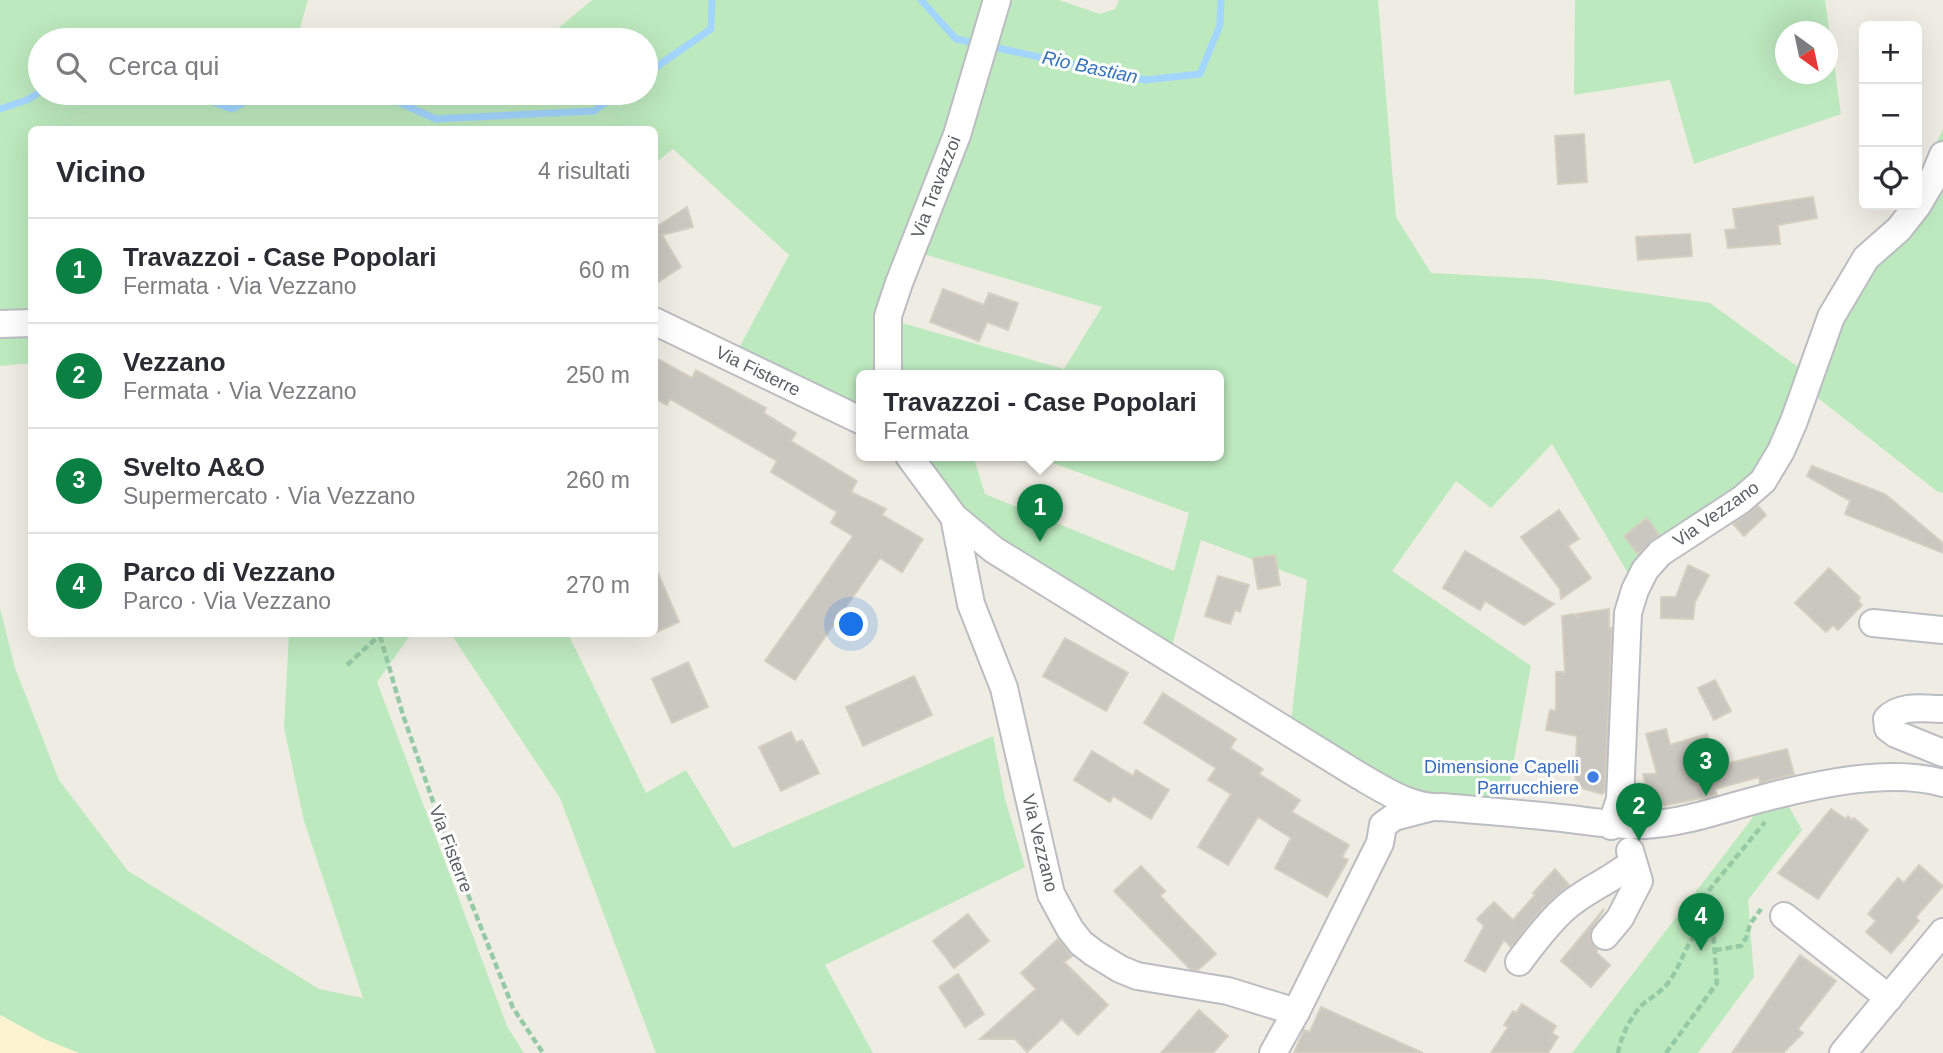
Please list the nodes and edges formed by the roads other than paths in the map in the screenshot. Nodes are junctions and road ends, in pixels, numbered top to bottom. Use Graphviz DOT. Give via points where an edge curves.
graph roads {
  1 [pos="995,6"];
  2 [pos="1943,155"];
  3 [pos="28,323"];
  4 [pos="658,323"];
  5 [pos="0,324"];
  6 [pos="888,370"];
  7 [pos="856,418"];
  8 [pos="913,461"];
  9 [pos="954,517"];
  10 [pos="1873,623"];
  11 [pos="1943,630"];
  12 [pos="1943,709"];
  13 [pos="1943,754"];
  14 [pos="1943,783"];
  15 [pos="1429,808"];
  16 [pos="1617,825"];
  17 [pos="1633,862"];
  18 [pos="1590,890"];
  19 [pos="1784,916"];
  20 [pos="1943,932"];
  21 [pos="1519,962"];
  22 [pos="1889,998"];
  23 [pos="1296,1012"];
  24 [pos="1273,1053"];
  25 [pos="1843,1053"];
  1 -- 6 [label="street, Via Travazzoi" via="957,135 888,316"];
  2 -- 16 [label="street, Via Vezzano" via="1917,206 1866,258 1831,317 1782,451 1763,481 1660,553 1640,580 1628,614"];
  3 -- 5 [label="street"];
  4 -- 7 [label="street, Via Fisterre"];
  8 -- 9 [label="street, Via Vezzano"];
  9 -- 15 [label="street, Via Vezzano" via="1027,572 1358,775"];
  9 -- 23 [label="street, Via Vezzano" via="971,604 1004,688 1051,894 1069,929 1094,953 1137,976 1228,991"];
  10 -- 11 [label="street"];
  12 -- 13 [label="street" via="1901,710 1887,719 1888,728 1896,734"];
  14 -- 16 [label="street, Via Vezzano" via="1905,778 1844,780 1693,819"];
  15 -- 16 [label="street, Via Vezzano"];
  15 -- 23 [label="street, Via Vezzano" via="1394,817 1384,825 1380,843"];
  16 -- 17 [label="street"];
  17 -- 18 [label="street"];
  17 -- 18 [label="street" via="1639,881 1609,931"];
  18 -- 21 [label="street" via="1566,907"];
  19 -- 22 [label="street"];
  20 -- 22 [label="street"];
  22 -- 25 [label="street"];
  23 -- 24 [label="street, Via Vezzano"];
}
